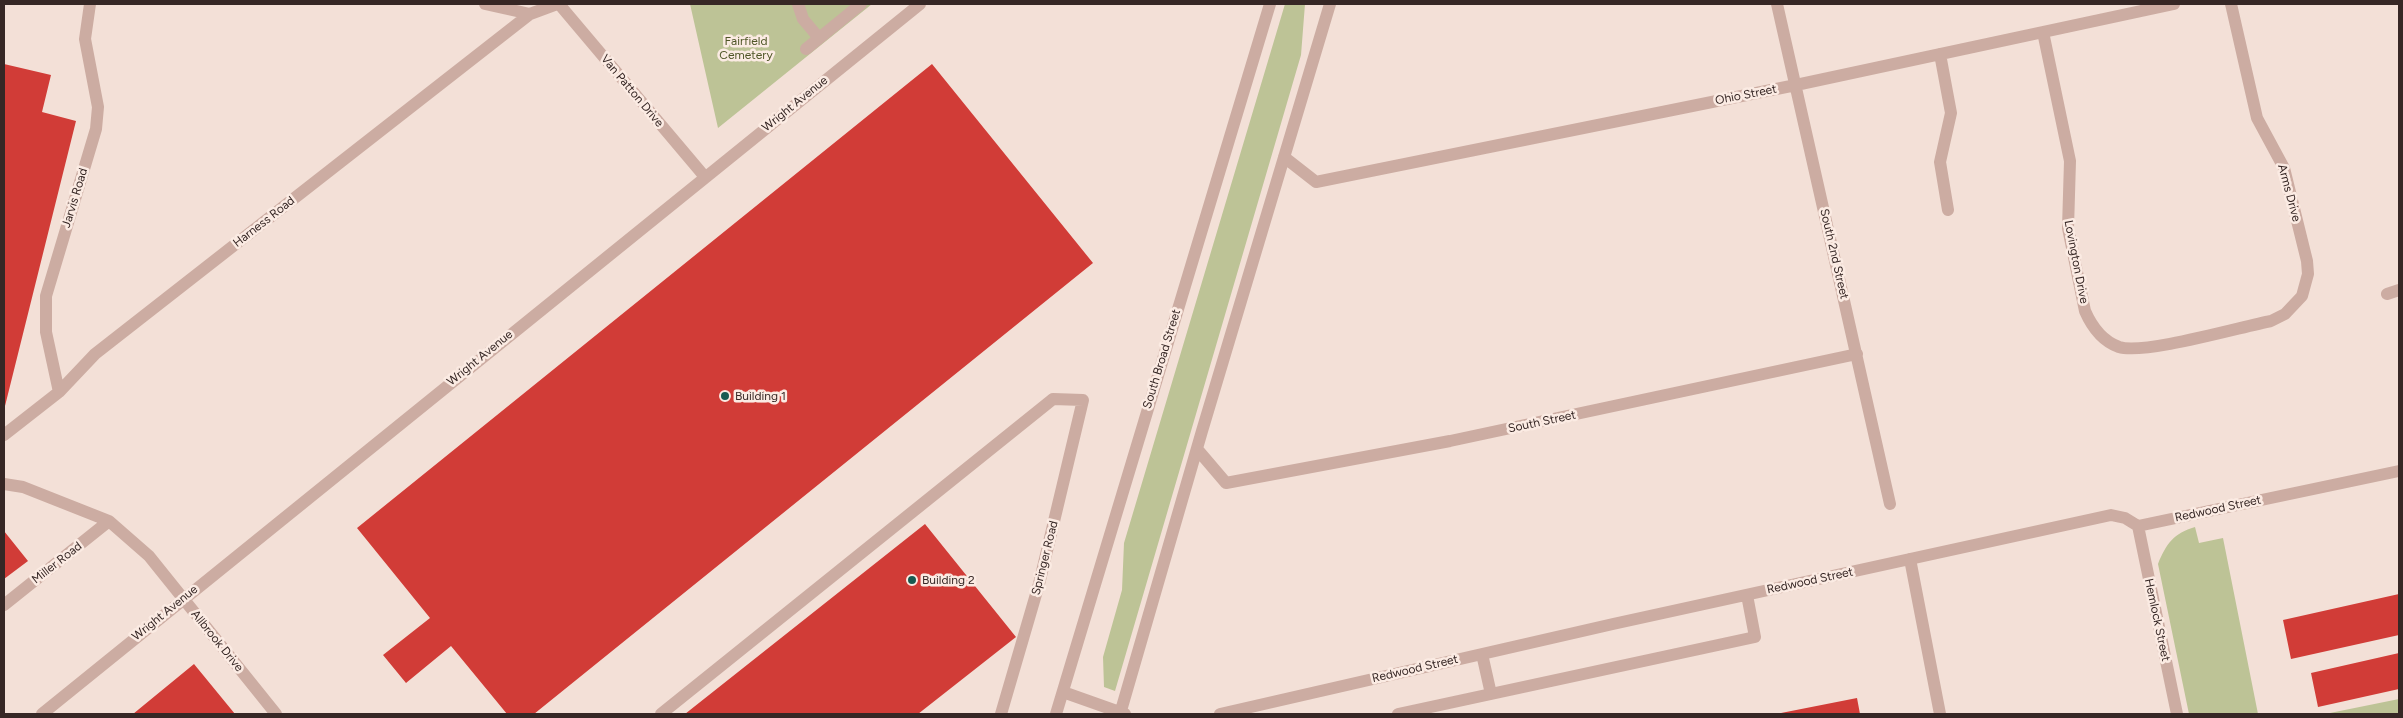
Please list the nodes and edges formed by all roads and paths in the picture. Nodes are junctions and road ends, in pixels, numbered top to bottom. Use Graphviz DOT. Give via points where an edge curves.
graph roads {
  1 [pos="90,4"];
  2 [pos="485,4"];
  3 [pos="558,4"];
  4 [pos="798,4"];
  5 [pos="862,4"];
  6 [pos="920,4"];
  7 [pos="1270,4"];
  8 [pos="1330,4"];
  9 [pos="1777,4"];
  10 [pos="2174,4"];
  11 [pos="2231,4"];
  12 [pos="530,14"];
  13 [pos="2043,32"];
  14 [pos="819,38"];
  15 [pos="806,49"];
  16 [pos="1940,54"];
  17 [pos="1796,85"];
  18 [pos="1284,157"];
  19 [pos="705,177"];
  20 [pos="1948,210"];
  21 [pos="2219,332"];
  22 [pos="1857,354"];
  23 [pos="59,392"];
  24 [pos="4,435"];
  25 [pos="1197,449"];
  26 [pos="2399,471"];
  27 [pos="4,484"];
  28 [pos="1890,504"];
  29 [pos="110,521"];
  30 [pos="2138,526"];
  31 [pos="1910,559"];
  32 [pos="1747,595"];
  33 [pos="183,598"];
  34 [pos="4,605"];
  35 [pos="1482,654"];
  36 [pos="1062,692"];
  37 [pos="1491,694"];
  38 [pos="1257,710"];
  39 [pos="42,714"];
  40 [pos="276,714"];
  41 [pos="662,714"];
  42 [pos="1001,714"];
  43 [pos="1056,714"];
  44 [pos="1122,714"];
  45 [pos="1220,714"];
  46 [pos="1398,714"];
  47 [pos="1940,714"];
  48 [pos="2177,714"];
  1 -- 23 [label="street, Jarvis Road" via="86,39 98,107 96,128 46,296 46,332"];
  2 -- 12 [label="street"];
  3 -- 12 [label="street, Van Patton Drive"];
  3 -- 19 [label="street, Van Patton Drive"];
  4 -- 14 [label="street" via="803,19"];
  5 -- 14 [label="street"];
  6 -- 19 [label="street, Wright Avenue"];
  7 -- 36 [label="street, South Broad Street"];
  8 -- 18 [label="street"];
  9 -- 17 [label="street, South 2nd Street"];
  10 -- 13 [label="street, Ohio Street"];
  11 -- 21 [label="street, Arms Drive" via="2257,118 2284,168 2308,274 2302,296 2285,314 2271,321"];
  12 -- 23 [label="street, Harness Road" via="95,354"];
  13 -- 16 [label="street, Ohio Street"];
  13 -- 21 [label="street, Lovington Drive" via="2070,161 2068,228 2090,324 2108,341 2132,349"];
  14 -- 15 [label="street"];
  16 -- 17 [label="street, Ohio Street"];
  16 -- 20 [label="street" via="1951,104 1940,162"];
  17 -- 18 [label="street, Ohio Street" via="1316,182"];
  17 -- 22 [label="street, South 2nd Street"];
  18 -- 25 [label="street"];
  19 -- 33 [label="street, Wright Avenue"];
  22 -- 25 [label="street, South Street" via="1450,441 1226,483"];
  22 -- 28 [label="street, South 2nd Street"];
  23 -- 24 [label="street, Harness Road"];
  25 -- 44 [label="street"];
  26 -- 30 [label="street, Redwood Street"];
  27 -- 29 [label="street, Allbrook Drive" via="24,488"];
  29 -- 33 [label="street, Allbrook Drive" via="149,556"];
  29 -- 34 [label="street, Miller Road"];
  30 -- 31 [label="street, Redwood Street" via="2125,518 2111,515"];
  30 -- 48 [label="street, Hemlock Street"];
  31 -- 32 [label="street, Redwood Street"];
  31 -- 47 [label="street"];
  32 -- 35 [label="street, Redwood Street"];
  32 -- 37 [label="street" via="1755,637"];
  33 -- 39 [label="street, Wright Avenue"];
  33 -- 40 [label="street, Allbrook Drive"];
  35 -- 37 [label="street"];
  35 -- 38 [label="street, Redwood Street"];
  36 -- 43 [label="street, South Broad Street"];
  36 -- 44 [label="street"];
  37 -- 46 [label="street"];
  38 -- 45 [label="street, Redwood Street"];
  41 -- 42 [label="street, Springer Road" via="1053,399 1083,400 1039,584"];
}
